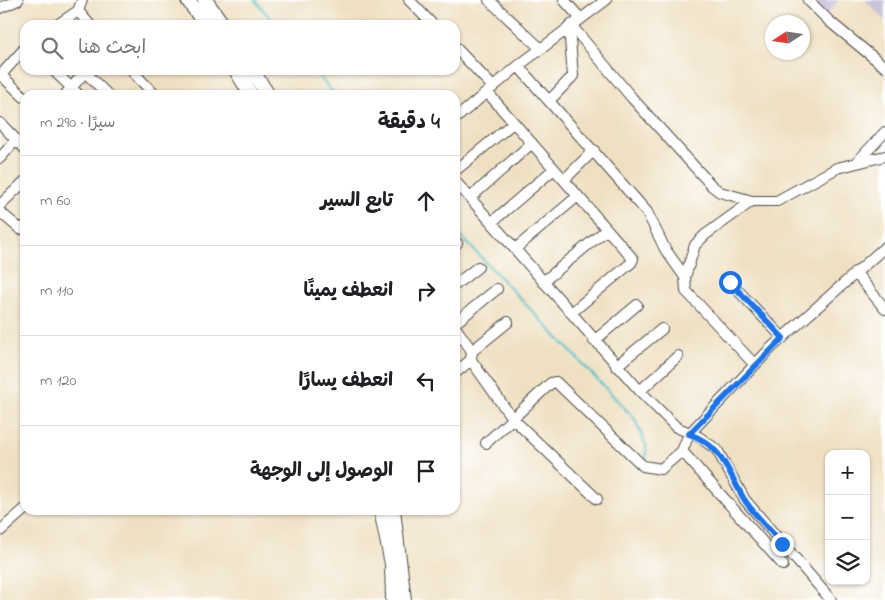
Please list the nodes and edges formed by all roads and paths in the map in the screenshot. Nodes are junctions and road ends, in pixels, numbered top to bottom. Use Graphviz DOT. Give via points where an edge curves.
graph roads {
  1 [pos="18,0"];
  2 [pos="82,0"];
  3 [pos="188,0"];
  4 [pos="205,0"];
  5 [pos="409,0"];
  6 [pos="489,0"];
  7 [pos="564,0"];
  8 [pos="606,0"];
  9 [pos="808,0"];
  10 [pos="0,8"];
  11 [pos="78,11"];
  12 [pos="580,18"];
  13 [pos="64,20"];
  14 [pos="86,20"];
  15 [pos="202,20"];
  16 [pos="219,20"];
  17 [pos="428,20"];
  18 [pos="570,26"];
  19 [pos="540,49"];
  20 [pos="20,53"];
  21 [pos="460,54"];
  22 [pos="518,66"];
  23 [pos="885,67"];
  24 [pos="0,75"];
  25 [pos="57,75"];
  26 [pos="82,75"];
  27 [pos="88,75"];
  28 [pos="136,75"];
  29 [pos="239,75"];
  30 [pos="255,75"];
  31 [pos="490,89"];
  32 [pos="70,90"];
  33 [pos="74,90"];
  34 [pos="103,90"];
  35 [pos="150,90"];
  36 [pos="248,90"];
  37 [pos="265,90"];
  38 [pos="20,93"];
  39 [pos="549,101"];
  40 [pos="460,115"];
  41 [pos="514,122"];
  42 [pos="0,123"];
  43 [pos="885,132"];
  44 [pos="16,140"];
  45 [pos="20,144"];
  46 [pos="532,144"];
  47 [pos="594,150"];
  48 [pos="885,156"];
  49 [pos="0,158"];
  50 [pos="857,162"];
  51 [pos="460,168"];
  52 [pos="554,169"];
  53 [pos="564,180"];
  54 [pos="20,186"];
  55 [pos="460,186"];
  56 [pos="578,196"];
  57 [pos="470,198"];
  58 [pos="752,201"];
  59 [pos="0,206"];
  60 [pos="0,212"];
  61 [pos="492,222"];
  62 [pos="20,229"];
  63 [pos="607,229"];
  64 [pos="885,248"];
  65 [pos="515,249"];
  66 [pos="478,267"];
  67 [pos="855,272"];
  68 [pos="685,276"];
  69 [pos="460,282"];
  70 [pos="543,282"];
  71 [pos="730,282"];
  72 [pos="497,289"];
  73 [pos="637,305"];
  74 [pos="885,309"];
  75 [pos="571,313"];
  76 [pos="508,322"];
  77 [pos="460,325"];
  78 [pos="662,328"];
  79 [pos="460,336"];
  80 [pos="783,338"];
  81 [pos="594,341"];
  82 [pos="471,355"];
  83 [pos="678,356"];
  84 [pos="755,365"];
  85 [pos="616,366"];
  86 [pos="460,367"];
  87 [pos="640,392"];
  88 [pos="512,418"];
  89 [pos="689,434"];
  90 [pos="486,443"];
  91 [pos="682,451"];
  92 [pos="596,499"];
  93 [pos="20,513"];
  94 [pos="382,515"];
  95 [pos="394,515"];
  96 [pos="0,531"];
  97 [pos="782,566"];
  98 [pos="393,600"];
  99 [pos="404,600"];
  100 [pos="831,600"];
  1 -- 10 [label="street"];
  2 -- 11 [label="street"];
  3 -- 15 [label="highway"];
  4 -- 16 [label="highway"];
  5 -- 17 [label="street"];
  6 -- 19 [label="street"];
  7 -- 12 [label="street"];
  8 -- 12 [label="street"];
  9 -- 23 [label="street" via="829,22"];
  11 -- 13 [label="street"];
  11 -- 14 [label="street"];
  12 -- 18 [label="street"];
  18 -- 19 [label="street"];
  18 -- 39 [label="street" via="573,76"];
  18 -- 58 [label="street" via="712,186 720,192"];
  19 -- 22 [label="street"];
  20 -- 24 [label="street"];
  21 -- 31 [label="street"];
  22 -- 31 [label="street"];
  22 -- 39 [label="street"];
  24 -- 38 [label="street"];
  25 -- 32 [label="street"];
  26 -- 33 [label="street"];
  27 -- 34 [label="street"];
  28 -- 35 [label="street"];
  29 -- 36 [label="highway"];
  30 -- 37 [label="highway"];
  31 -- 40 [label="street"];
  31 -- 41 [label="street"];
  39 -- 47 [label="street"];
  41 -- 46 [label="street"];
  41 -- 51 [label="street"];
  42 -- 44 [label="street"];
  43 -- 50 [label="street"];
  44 -- 45 [label="street"];
  44 -- 49 [label="street"];
  46 -- 52 [label="street"];
  46 -- 57 [label="street"];
  47 -- 53 [label="street"];
  47 -- 68 [label="street" via="647,212 665,249"];
  48 -- 50 [label="street"];
  50 -- 58 [label="street" via="816,178 777,201"];
  52 -- 53 [label="street"];
  52 -- 61 [label="street"];
  53 -- 56 [label="street"];
  54 -- 59 [label="street"];
  55 -- 57 [label="street"];
  56 -- 63 [label="street"];
  56 -- 65 [label="street"];
  57 -- 61 [label="street"];
  58 -- 68 [label="street" via="695,245"];
  60 -- 62 [label="street"];
  61 -- 65 [label="street"];
  63 -- 70 [label="street"];
  63 -- 75 [label="street" via="633,261"];
  64 -- 67 [label="street"];
  65 -- 70 [label="street"];
  66 -- 69 [label="street"];
  67 -- 74 [label="street"];
  67 -- 80 [label="street"];
  68 -- 84 [label="street" via="686,291"];
  70 -- 75 [label="street"];
  71 -- 80 [label="street"];
  72 -- 77 [label="street"];
  73 -- 81 [label="street"];
  75 -- 81 [label="street"];
  76 -- 82 [label="street"];
  78 -- 85 [label="street"];
  79 -- 82 [label="street"];
  80 -- 84 [label="street"];
  81 -- 85 [label="street"];
  82 -- 86 [label="street"];
  82 -- 88 [label="street"];
  83 -- 87 [label="street"];
  84 -- 89 [label="street"];
  85 -- 87 [label="street"];
  87 -- 89 [label="street" via="676,427"];
  88 -- 90 [label="street"];
  88 -- 91 [label="street" via="556,382 643,466 661,469"];
  88 -- 92 [label="street"];
  89 -- 91 [label="street"];
  89 -- 100 [label="street" via="717,450 745,500"];
  91 -- 97 [label="street"];
  93 -- 96 [label="street"];
  94 -- 98 [label="highway" via="392,564"];
  95 -- 99 [label="highway"];
}
